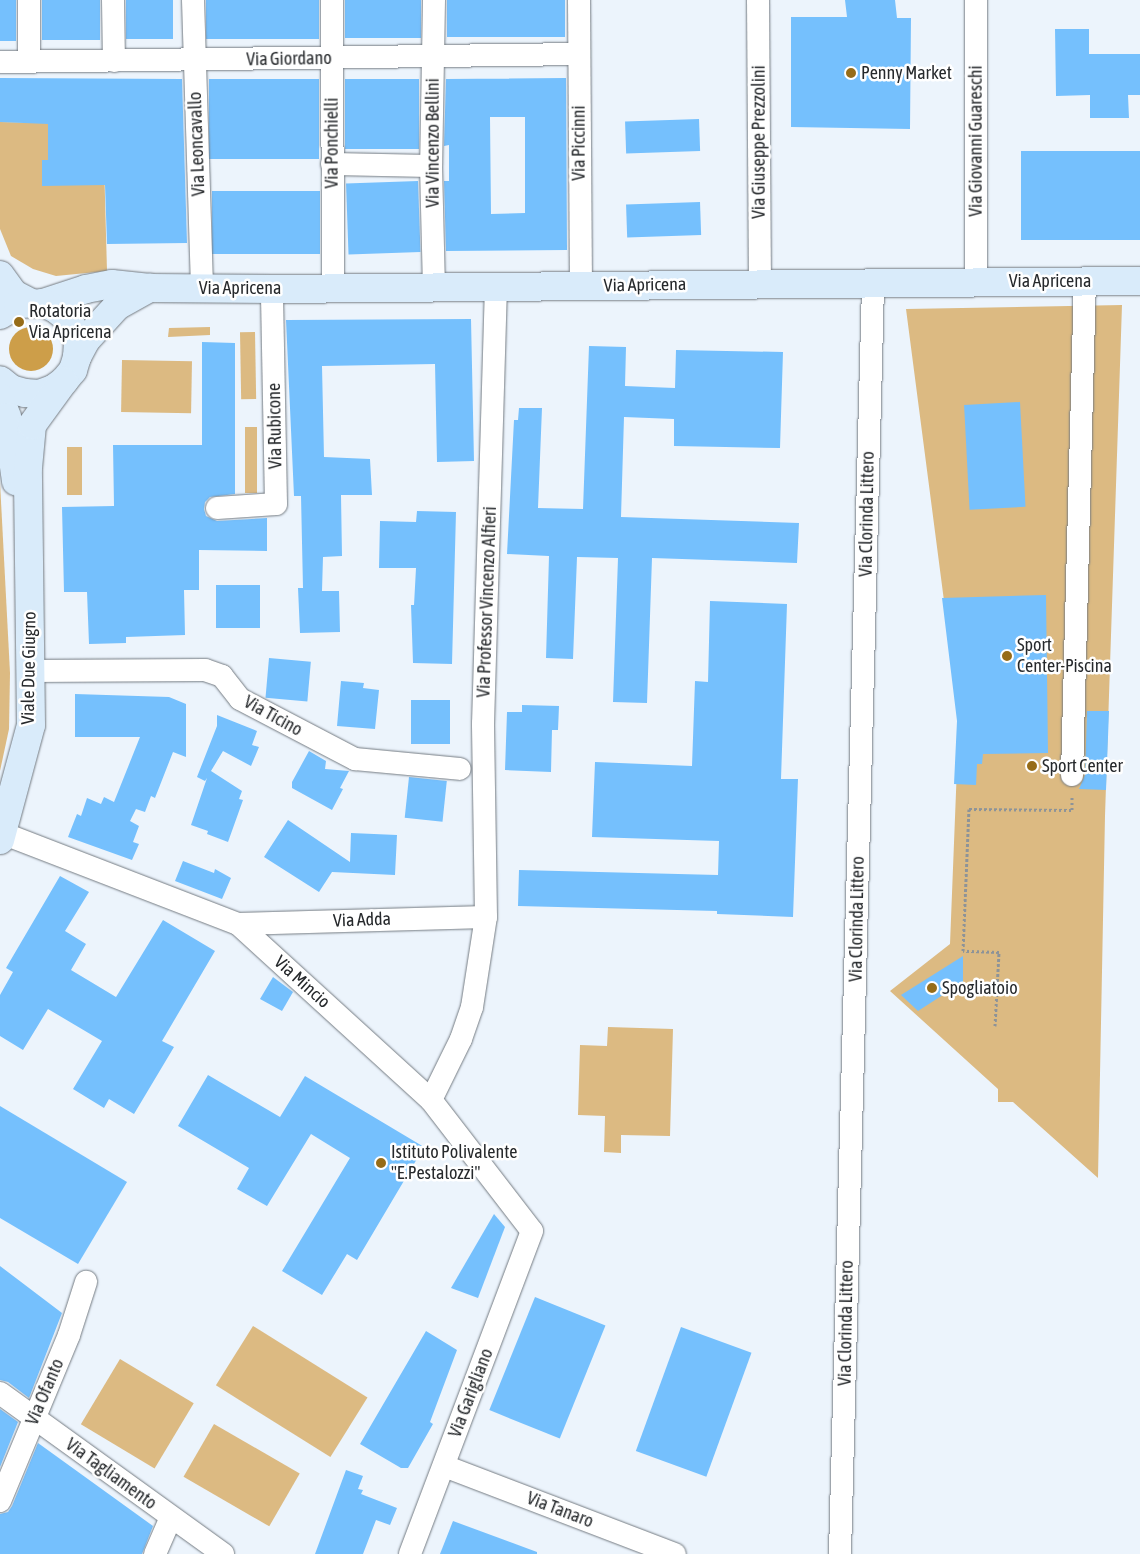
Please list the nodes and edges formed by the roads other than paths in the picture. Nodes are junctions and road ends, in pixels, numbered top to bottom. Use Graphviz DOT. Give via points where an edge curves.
graph roads {
  1 [pos="29,0"];
  2 [pos="113,0"];
  3 [pos="193,0"];
  4 [pos="332,0"];
  5 [pos="434,0"];
  6 [pos="579,0"];
  7 [pos="758,0"];
  8 [pos="976,0"];
  9 [pos="579,54"];
  10 [pos="434,57"];
  11 [pos="332,58"];
  12 [pos="194,60"];
  13 [pos="29,61"];
  14 [pos="114,61"];
  15 [pos="0,62"];
  16 [pos="332,164"];
  17 [pos="431,166"];
  18 [pos="0,275"];
  19 [pos="1085,281"];
  20 [pos="1140,281"];
  21 [pos="976,282"];
  22 [pos="873,283"];
  23 [pos="760,284"];
  24 [pos="333,286"];
  25 [pos="580,286"];
  26 [pos="202,287"];
  27 [pos="434,287"];
  28 [pos="496,287"];
  29 [pos="150,288"];
  30 [pos="272,288"];
  31 [pos="16,307"];
  32 [pos="77,357"];
  33 [pos="0,380"];
  34 [pos="64,381"];
  35 [pos="0,397"];
  36 [pos="217,508"];
  37 [pos="30,552"];
  38 [pos="30,671"];
  39 [pos="460,769"];
  40 [pos="1072,775"];
  41 [pos="1,836"];
  42 [pos="486,917"];
  43 [pos="238,924"];
  44 [pos="431,1100"];
  45 [pos="532,1232"];
  46 [pos="86,1282"];
  47 [pos="0,1394"];
  48 [pos="33,1417"];
  49 [pos="444,1466"];
  50 [pos="0,1501"];
  51 [pos="171,1517"];
  52 [pos="155,1554"];
  53 [pos="223,1554"];
  54 [pos="410,1554"];
  55 [pos="675,1554"];
  56 [pos="840,1554"];
  1 -- 13 [label="street"];
  2 -- 14 [label="street"];
  3 -- 12 [label="street, Via Leoncavallo"];
  4 -- 11 [label="street, Via Ponchielli"];
  5 -- 10 [label="street, Via Vincenzo Bellini"];
  6 -- 9 [label="street, Via Piccinni"];
  7 -- 23 [label="street, Via Giuseppe Prezzolini"];
  8 -- 21 [label="street, Via Giovanni Guareschi"];
  9 -- 10 [label="street, Via Giordano"];
  9 -- 25 [label="street, Via Piccinni"];
  10 -- 11 [label="street, Via Giordano"];
  10 -- 17 [label="street, Via Vincenzo Bellini"];
  11 -- 12 [label="street, Via Giordano"];
  11 -- 16 [label="street, Via Ponchielli"];
  12 -- 14 [label="street, Via Giordano"];
  12 -- 26 [label="street, Via Leoncavallo"];
  13 -- 14 [label="street, Via Giordano"];
  13 -- 15 [label="street, Via Giordano"];
  16 -- 17 [label="street"];
  16 -- 24 [label="street, Via Ponchielli"];
  17 -- 27 [label="street, Via Vincenzo Bellini"];
  18 -- 31 [label="main road" via="14,294"];
  19 -- 20 [label="main road, Via Apricena"];
  19 -- 21 [label="main road, Via Apricena"];
  19 -- 40 [label="street"];
  21 -- 22 [label="main road, Via Apricena"];
  22 -- 23 [label="main road, Via Apricena"];
  22 -- 56 [label="street, Via Clorinda Littero"];
  23 -- 25 [label="main road, Via Apricena"];
  24 -- 27 [label="main road, Via Apricena"];
  24 -- 30 [label="main road, Via Apricena"];
  25 -- 28 [label="main road, Via Apricena"];
  26 -- 29 [label="main road, Via Apricena"];
  26 -- 30 [label="main road, Via Apricena"];
  27 -- 28 [label="main road, Via Apricena"];
  28 -- 42 [label="street, Via Professor Vincenzo Alfieri" via="483,724"];
  29 -- 31 [label="main road, Via Apricena" via="112,284"];
  29 -- 32 [label="main road, Via Apricena" via="117,306 86,340"];
  30 -- 36 [label="street, Via Rubicone" via="276,504"];
  31 -- 32 [label="main road" via="56,309 67,318 76,336"];
  32 -- 34 [label="main road, Viale Due Giugno" via="73,370"];
  33 -- 34 [label="main road" via="11,389 39,394 53,390"];
  34 -- 37 [label="main road, Viale Due Giugno" via="32,425 28,468"];
  35 -- 37 [label="main road, Viale Due Giugno" via="7,417"];
  37 -- 38 [label="main road, Viale Due Giugno"];
  38 -- 39 [label="street, Via Ticino" via="206,670 222,676 240,699 355,759"];
  38 -- 41 [label="main road, Viale Due Giugno" via="31,724"];
  41 -- 43 [label="street, Via Mincio"];
  42 -- 43 [label="street, Via Adda"];
  42 -- 44 [label="street, Via Professor Vincenzo Alfieri" via="472,1007 461,1039"];
  43 -- 44 [label="street, Via Mincio"];
  44 -- 45 [label="street, Via Mincio"];
  45 -- 49 [label="street, Via Garigliano"];
  46 -- 48 [label="street, Via Ofanto" via="69,1335"];
  47 -- 48 [label="street, Via Tagliamento"];
  48 -- 50 [label="street, Via Ofanto"];
  48 -- 51 [label="street, Via Tagliamento"];
  49 -- 54 [label="street, Via Garigliano"];
  49 -- 55 [label="street, Via Tanaro"];
  51 -- 52 [label="street"];
  51 -- 53 [label="street, Via Tagliamento"];
}
